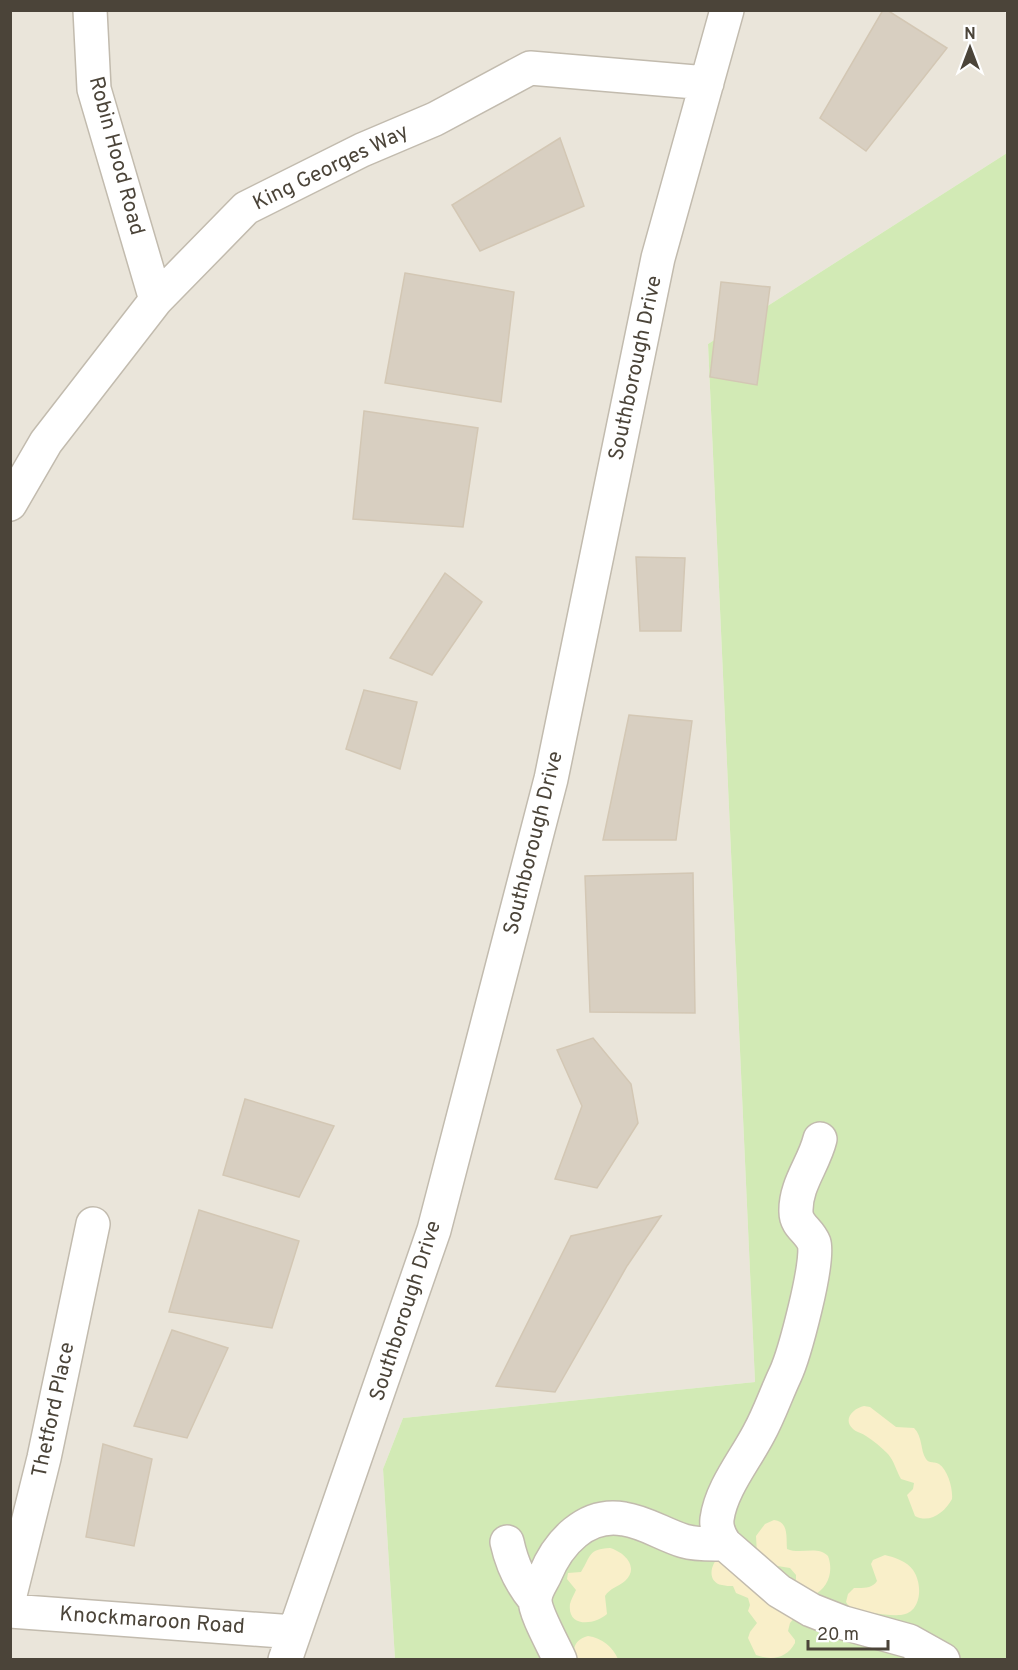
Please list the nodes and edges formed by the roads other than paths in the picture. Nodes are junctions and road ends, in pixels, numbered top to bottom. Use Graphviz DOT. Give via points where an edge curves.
graph roads {
  1 [pos="90,10"];
  2 [pos="727,10"];
  3 [pos="707,83"];
  4 [pos="156,300"];
  5 [pos="10,504"];
  6 [pos="820,1139"];
  7 [pos="93,1224"];
  8 [pos="507,1542"];
  9 [pos="725,1544"];
  10 [pos="10,1595"];
  11 [pos="535,1600"];
  12 [pos="10,1611"];
  13 [pos="290,1646"];
  14 [pos="560,1659"];
  15 [pos="943,1659"];
  1 -- 4 [label="street, Robin Hood Road" via="94,89"];
  2 -- 3 [label="street, Southborough Drive"];
  3 -- 4 [label="street, King Georges Way" via="530,68 435,119 362,150 246,208"];
  3 -- 13 [label="street, Southborough Drive" via="658,258 551,779 434,1230"];
  4 -- 5 [label="street, King Georges Way" via="46,442"];
  6 -- 9 [label="street" via="804,1175 796,1211 798,1222 814,1243 799,1330 788,1369 722,1501 717,1526"];
  7 -- 10 [label="street, Thetford Place" via="44,1458"];
  8 -- 11 [label="street" via="512,1564"];
  9 -- 11 [label="street" via="687,1542 623,1518 587,1524 570,1535 554,1555"];
  9 -- 15 [label="street" via="779,1591 811,1610 900,1638"];
  11 -- 14 [label="street"];
  12 -- 13 [label="street, Knockmaroon Road"];
}
